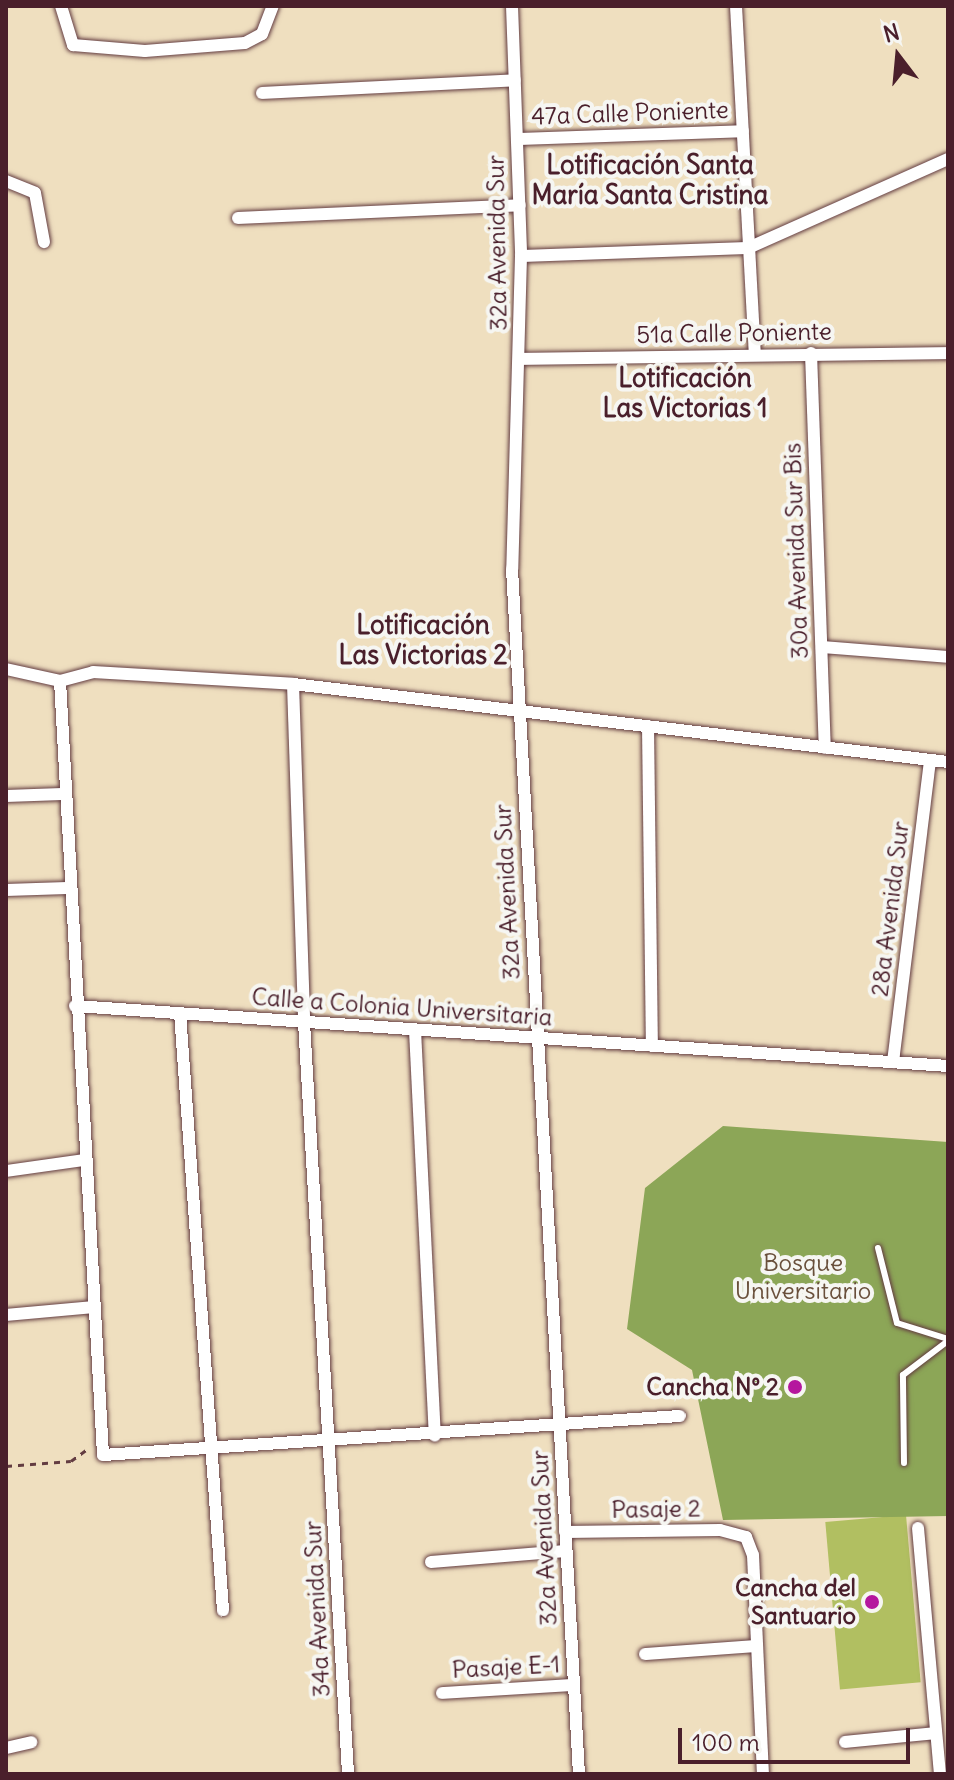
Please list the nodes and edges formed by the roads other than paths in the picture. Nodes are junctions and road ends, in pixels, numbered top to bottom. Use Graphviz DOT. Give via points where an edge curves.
graph roads {
  1 [pos="61,6"];
  2 [pos="273,6"];
  3 [pos="512,6"];
  4 [pos="736,6"];
  5 [pos="515,80"];
  6 [pos="262,93"];
  7 [pos="743,131"];
  8 [pos="518,139"];
  9 [pos="948,159"];
  10 [pos="6,181"];
  11 [pos="520,205"];
  12 [pos="238,218"];
  13 [pos="44,242"];
  14 [pos="748,248"];
  15 [pos="521,256"];
  16 [pos="811,353"];
  17 [pos="948,353"];
  18 [pos="755,354"];
  19 [pos="520,359"];
  20 [pos="822,647"];
  21 [pos="948,657"];
  22 [pos="6,669"];
  23 [pos="60,681"];
  24 [pos="293,684"];
  25 [pos="519,711"];
  26 [pos="648,726"];
  27 [pos="825,748"];
  28 [pos="930,760"];
  29 [pos="948,762"];
  30 [pos="62,794"];
  31 [pos="6,796"];
  32 [pos="67,888"];
  33 [pos="6,890"];
  34 [pos="75,1006"];
  35 [pos="180,1013"];
  36 [pos="304,1022"];
  37 [pos="415,1030"];
  38 [pos="538,1038"];
  39 [pos="652,1046"];
  40 [pos="893,1062"];
  41 [pos="948,1066"];
  42 [pos="84,1160"];
  43 [pos="6,1171"];
  44 [pos="878,1248"];
  45 [pos="94,1307"];
  46 [pos="6,1315"];
  47 [pos="948,1340"];
  48 [pos="680,1416"];
  49 [pos="559,1425"];
  50 [pos="435,1436"];
  51 [pos="331,1442"];
  52 [pos="209,1449"];
  53 [pos="904,1463"];
  54 [pos="918,1528"];
  55 [pos="565,1532"];
  56 [pos="566,1551"];
  57 [pos="431,1562"];
  58 [pos="223,1610"];
  59 [pos="757,1646"];
  60 [pos="645,1654"];
  61 [pos="574,1685"];
  62 [pos="442,1693"];
  63 [pos="936,1733"];
  64 [pos="31,1742"];
  65 [pos="845,1742"];
  66 [pos="6,1748"];
  67 [pos="943,1750"];
  68 [pos="348,1774"];
  69 [pos="579,1774"];
  70 [pos="763,1774"];
  71 [pos="940,1774"];
  1 -- 2 [label="street" via="73,45 145,51 245,43 262,34"];
  3 -- 5 [label="street, 32a Avenida Sur"];
  4 -- 7 [label="street"];
  5 -- 6 [label="street"];
  5 -- 8 [label="street, 32a Avenida Sur"];
  7 -- 8 [label="street, 47a Calle Poniente"];
  7 -- 14 [label="street"];
  8 -- 11 [label="street, 32a Avenida Sur"];
  9 -- 14 [label="street"];
  10 -- 13 [label="street" via="35,193"];
  11 -- 12 [label="street"];
  11 -- 15 [label="street, 32a Avenida Sur"];
  14 -- 15 [label="street"];
  14 -- 18 [label="street"];
  15 -- 19 [label="street, 32a Avenida Sur"];
  16 -- 17 [label="street, 51a Calle Poniente"];
  16 -- 18 [label="street, 51a Calle Poniente"];
  16 -- 20 [label="street, 30a Avenida Sur Bis"];
  18 -- 19 [label="street, 51a Calle Poniente"];
  19 -- 25 [label="street, 32a Avenida Sur" via="512,569"];
  20 -- 21 [label="street"];
  20 -- 27 [label="street, 30a Avenida Sur Bis"];
  22 -- 23 [label="street"];
  23 -- 24 [label="street" via="93,672"];
  23 -- 30 [label="street"];
  24 -- 25 [label="street"];
  24 -- 36 [label="street, 34a Avenida Sur"];
  25 -- 26 [label="street"];
  25 -- 38 [label="street, 32a Avenida Sur"];
  26 -- 27 [label="street"];
  26 -- 39 [label="street"];
  27 -- 28 [label="street"];
  28 -- 29 [label="street"];
  28 -- 40 [label="street, 28a Avenida Sur"];
  30 -- 31 [label="street"];
  30 -- 32 [label="street"];
  32 -- 33 [label="street"];
  32 -- 34 [label="street"];
  34 -- 35 [label="street, Calle a Colonia Universitaria"];
  34 -- 42 [label="street"];
  35 -- 36 [label="street, Calle a Colonia Universitaria"];
  35 -- 52 [label="street"];
  36 -- 37 [label="street, Calle a Colonia Universitaria"];
  36 -- 51 [label="street, 34a Avenida Sur"];
  37 -- 38 [label="street, Calle a Colonia Universitaria"];
  37 -- 50 [label="street"];
  38 -- 39 [label="street, Calle a Colonia Universitaria"];
  38 -- 49 [label="street, 32a Avenida Sur"];
  39 -- 40 [label="street, Calle a Colonia Universitaria"];
  40 -- 41 [label="street, Calle a Colonia Universitaria"];
  42 -- 43 [label="street"];
  42 -- 45 [label="street"];
  44 -- 47 [label="lane" via="897,1323"];
  45 -- 46 [label="street"];
  45 -- 52 [label="street" via="103,1455"];
  47 -- 53 [label="lane" via="903,1375"];
  48 -- 49 [label="street"];
  49 -- 50 [label="street"];
  49 -- 55 [label="street, 32a Avenida Sur"];
  50 -- 51 [label="street"];
  51 -- 52 [label="street"];
  51 -- 68 [label="street, 34a Avenida Sur"];
  52 -- 58 [label="street"];
  54 -- 63 [label="street"];
  55 -- 56 [label="street, 32a Avenida Sur"];
  55 -- 59 [label="street, Pasaje 2" via="720,1530 746,1537 753,1555"];
  56 -- 57 [label="street"];
  56 -- 61 [label="street, 32a Avenida Sur"];
  59 -- 60 [label="street"];
  59 -- 70 [label="street"];
  61 -- 62 [label="street, Pasaje E-1"];
  61 -- 69 [label="street, 32a Avenida Sur"];
  63 -- 65 [label="street"];
  63 -- 67 [label="street"];
  64 -- 66 [label="street"];
  67 -- 71 [label="street"];
}
